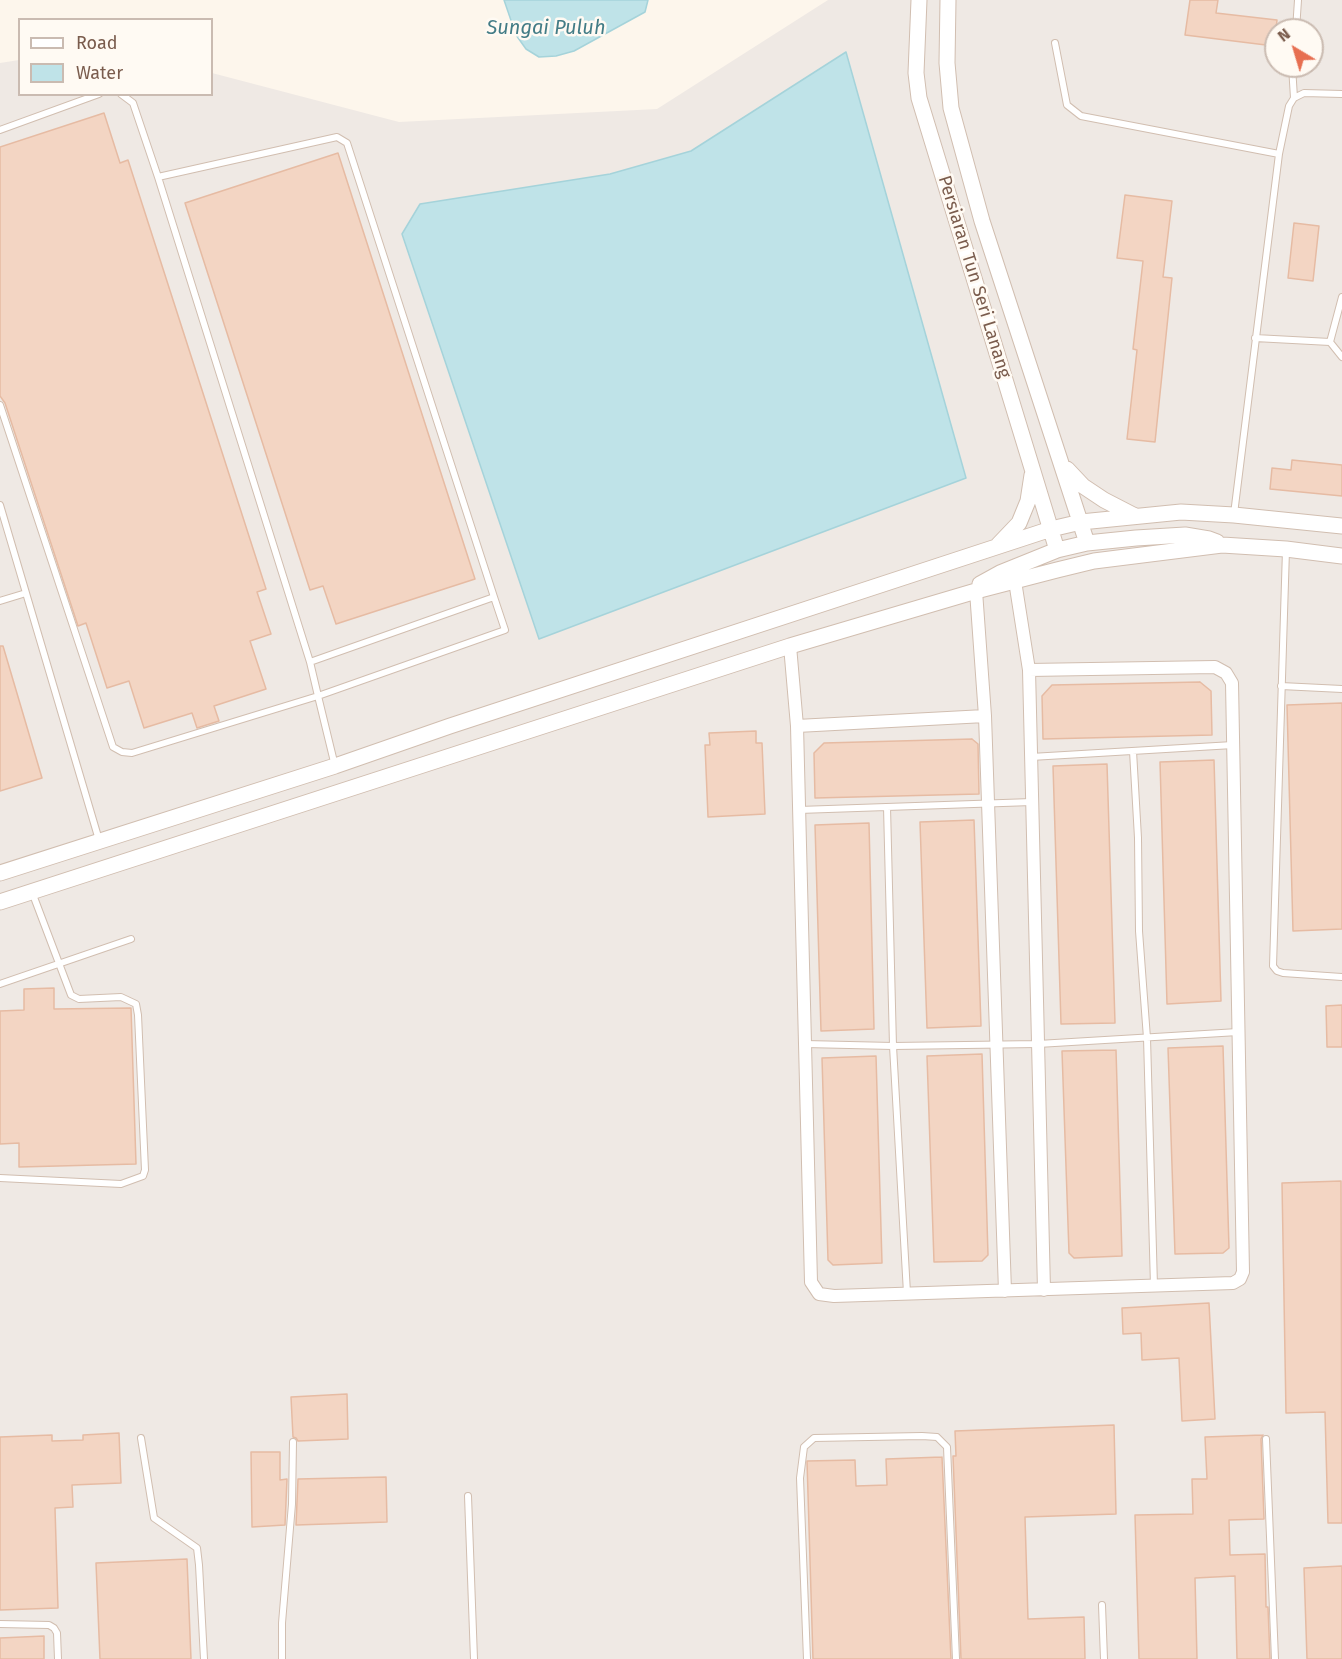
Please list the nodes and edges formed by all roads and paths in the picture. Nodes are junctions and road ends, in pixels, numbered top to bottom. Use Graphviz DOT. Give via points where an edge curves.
graph roads {
  1 [pos="919,0"];
  2 [pos="948,0"];
  3 [pos="1299,0"];
  4 [pos="1297,18"];
  5 [pos="1055,43"];
  6 [pos="1293,78"];
  7 [pos="1342,94"];
  8 [pos="94,96"];
  9 [pos="124,96"];
  10 [pos="1294,98"];
  11 [pos="0,130"];
  12 [pos="1279,154"];
  13 [pos="158,177"];
  14 [pos="1342,297"];
  15 [pos="1255,338"];
  16 [pos="1330,342"];
  17 [pos="1342,357"];
  18 [pos="0,405"];
  19 [pos="1062,465"];
  20 [pos="1033,470"];
  21 [pos="0,505"];
  22 [pos="1234,514"];
  23 [pos="1136,516"];
  24 [pos="1081,522"];
  25 [pos="1342,526"];
  26 [pos="1051,529"];
  27 [pos="1087,543"];
  28 [pos="1222,545"];
  29 [pos="996,547"];
  30 [pos="1286,549"];
  31 [pos="1057,550"];
  32 [pos="1342,556"];
  33 [pos="1015,580"];
  34 [pos="26,593"];
  35 [pos="969,593"];
  36 [pos="494,597"];
  37 [pos="0,601"];
  38 [pos="790,646"];
  39 [pos="310,662"];
  40 [pos="1029,670"];
  41 [pos="1281,686"];
  42 [pos="1342,688"];
  43 [pos="318,696"];
  44 [pos="985,716"];
  45 [pos="450,726"];
  46 [pos="797,726"];
  47 [pos="1233,745"];
  48 [pos="1133,751"];
  49 [pos="459,753"];
  50 [pos="1030,757"];
  51 [pos="335,766"];
  52 [pos="988,802"];
  53 [pos="1032,802"];
  54 [pos="887,807"];
  55 [pos="799,810"];
  56 [pos="99,841"];
  57 [pos="0,873"];
  58 [pos="32,892"];
  59 [pos="0,902"];
  60 [pos="131,939"];
  61 [pos="58,963"];
  62 [pos="1342,977"];
  63 [pos="0,984"];
  64 [pos="1238,1032"];
  65 [pos="1147,1038"];
  66 [pos="805,1044"];
  67 [pos="1038,1044"];
  68 [pos="997,1045"];
  69 [pos="893,1046"];
  70 [pos="0,1178"];
  71 [pos="1154,1286"];
  72 [pos="1044,1290"];
  73 [pos="1005,1291"];
  74 [pos="907,1294"];
  75 [pos="141,1438"];
  76 [pos="1266,1439"];
  77 [pos="292,1442"];
  78 [pos="468,1496"];
  79 [pos="1102,1605"];
  80 [pos="0,1624"];
  81 [pos="58,1659"];
  82 [pos="204,1659"];
  83 [pos="282,1659"];
  84 [pos="474,1659"];
  85 [pos="807,1659"];
  86 [pos="956,1659"];
  87 [pos="1104,1659"];
  88 [pos="1275,1659"];
  1 -- 20 [label="street, Persiaran Tun Seri Lanang" via="919,98"];
  2 -- 19 [label="street, Persiaran Tun Seri Lanang" via="951,108 982,221"];
  3 -- 4 [label="lane"];
  5 -- 12 [label="lane" via="1067,105 1081,116"];
  6 -- 10 [label="lane"];
  7 -- 10 [label="lane" via="1304,93"];
  8 -- 11 [label="lane"];
  9 -- 13 [label="lane" via="133,103"];
  10 -- 12 [label="lane"];
  12 -- 15 [label="lane"];
  13 -- 36 [label="lane" via="337,137 347,143"];
  13 -- 39 [label="lane"];
  14 -- 16 [label="lane"];
  15 -- 16 [label="lane"];
  15 -- 22 [label="lane"];
  16 -- 17 [label="lane"];
  18 -- 43 [label="lane" via="113,747 122,753 132,753"];
  19 -- 23 [label="street" via="1083,486"];
  19 -- 24 [label="street, Persiaran Tun Seri Lanang"];
  20 -- 26 [label="street, Persiaran Tun Seri Lanang"];
  20 -- 29 [label="street" via="1028,501 1019,523"];
  21 -- 34 [label="lane"];
  22 -- 23 [label="street" via="1181,512"];
  22 -- 25 [label="street"];
  23 -- 24 [label="street"];
  24 -- 26 [label="street"];
  24 -- 27 [label="street, Persiaran Tun Seri Lanang"];
  26 -- 29 [label="street"];
  26 -- 31 [label="street, Persiaran Tun Seri Lanang"];
  27 -- 28 [label="street" via="1185,535"];
  27 -- 31 [label="street"];
  28 -- 30 [label="street"];
  28 -- 33 [label="street" via="1094,561"];
  29 -- 45 [label="street"];
  30 -- 32 [label="street"];
  30 -- 41 [label="lane"];
  31 -- 35 [label="street" via="1000,573"];
  33 -- 35 [label="street"];
  33 -- 40 [label="street"];
  34 -- 37 [label="lane"];
  34 -- 56 [label="lane"];
  35 -- 38 [label="street"];
  35 -- 44 [label="street"];
  36 -- 39 [label="lane"];
  36 -- 43 [label="lane" via="505,630"];
  38 -- 46 [label="street"];
  38 -- 49 [label="street"];
  39 -- 43 [label="lane"];
  40 -- 47 [label="street" via="1215,667 1226,673 1232,683"];
  40 -- 50 [label="street"];
  41 -- 42 [label="lane"];
  41 -- 62 [label="lane" via="1273,966 1283,973"];
  43 -- 51 [label="lane"];
  44 -- 46 [label="street"];
  44 -- 52 [label="street"];
  45 -- 49 [label="street"];
  45 -- 51 [label="street"];
  46 -- 55 [label="street"];
  47 -- 48 [label="lane"];
  47 -- 64 [label="street"];
  48 -- 50 [label="lane"];
  48 -- 65 [label="lane"];
  49 -- 58 [label="street"];
  50 -- 53 [label="street"];
  51 -- 56 [label="street"];
  52 -- 53 [label="lane"];
  52 -- 54 [label="lane"];
  52 -- 68 [label="street"];
  53 -- 67 [label="street"];
  54 -- 55 [label="lane"];
  54 -- 69 [label="lane"];
  55 -- 66 [label="street"];
  56 -- 57 [label="street"];
  58 -- 59 [label="street"];
  58 -- 61 [label="lane"];
  60 -- 61 [label="lane"];
  61 -- 63 [label="lane"];
  61 -- 70 [label="lane" via="71,995 80,999 122,997 135,1004 145,1170 143,1176 121,1184"];
  64 -- 65 [label="lane"];
  64 -- 71 [label="street" via="1243,1272 1240,1280 1233,1283"];
  65 -- 67 [label="lane"];
  65 -- 71 [label="lane"];
  66 -- 69 [label="lane"];
  66 -- 74 [label="street" via="811,1282 819,1294 826,1295"];
  67 -- 68 [label="lane"];
  67 -- 72 [label="street"];
  68 -- 69 [label="lane"];
  68 -- 73 [label="street"];
  69 -- 74 [label="lane"];
  71 -- 72 [label="street"];
  72 -- 73 [label="street"];
  73 -- 74 [label="street"];
  75 -- 82 [label="lane" via="154,1518 197,1548"];
  76 -- 88 [label="lane"];
  77 -- 83 [label="lane"];
  78 -- 84 [label="lane"];
  79 -- 87 [label="lane"];
  80 -- 81 [label="lane" via="54,1628"];
  85 -- 86 [label="lane" via="800,1478 804,1447 814,1438 922,1436 938,1437 947,1447"];
}
